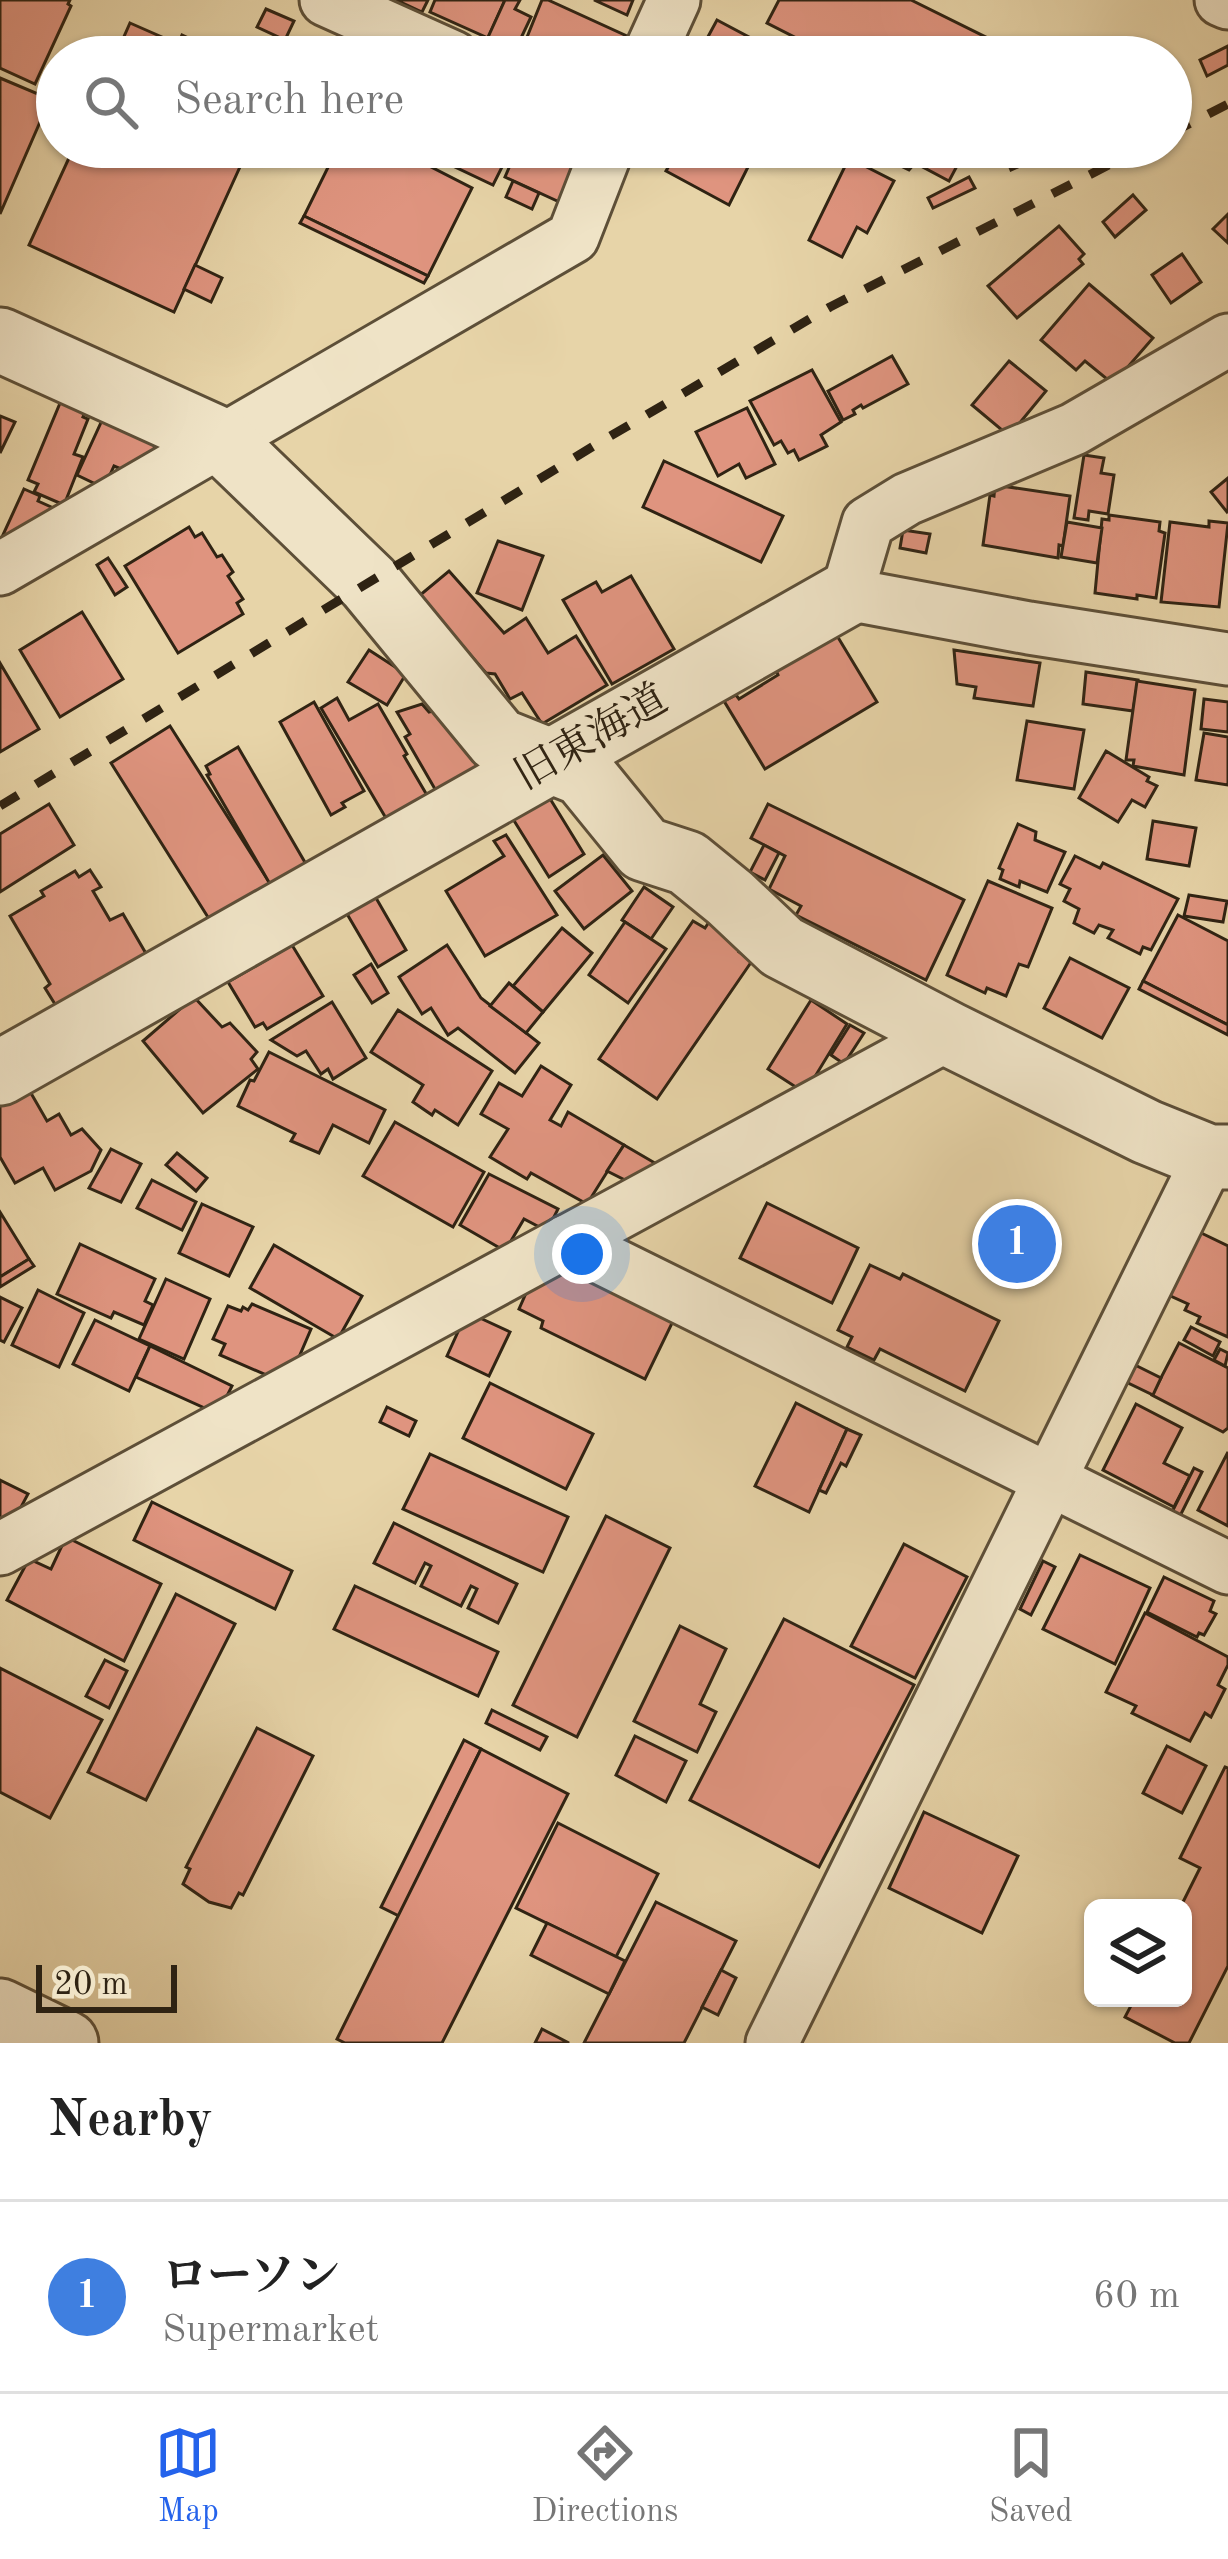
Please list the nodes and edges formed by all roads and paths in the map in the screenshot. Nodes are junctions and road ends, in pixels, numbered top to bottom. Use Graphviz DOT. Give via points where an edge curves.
graph roads {
  1 [pos="326,0"];
  2 [pos="674,0"];
  3 [pos="406,36"];
  4 [pos="658,36"];
  5 [pos="600,168"];
  6 [pos="0,340"];
  7 [pos="1228,340"];
  8 [pos="221,440"];
  9 [pos="0,569"];
  10 [pos="847,594"];
  11 [pos="1228,659"];
  12 [pos="550,763"];
  13 [pos="949,1034"];
  14 [pos="0,1073"];
  15 [pos="1219,1157"];
  16 [pos="567,1240"];
  17 [pos="1048,1481"];
  18 [pos="0,1549"];
  19 [pos="1228,1568"];
  20 [pos="0,2011"];
  21 [pos="66,2043"];
  22 [pos="772,2043"];
  1 -- 3 [label="street"];
  2 -- 4 [label="street"];
  5 -- 8 [label="street" via="573,236"];
  6 -- 8 [label="street"];
  7 -- 10 [label="street" via="1074,429 868,523"];
  8 -- 9 [label="street"];
  8 -- 12 [label="street" via="369,584 498,740"];
  10 -- 11 [label="street"];
  10 -- 12 [label="street, 旧東海道"];
  12 -- 13 [label="street" via="583,774 644,849 688,863 782,946"];
  12 -- 14 [label="street, 旧東海道"];
  13 -- 15 [label="street" via="1147,1132"];
  13 -- 16 [label="street"];
  15 -- 17 [label="street"];
  16 -- 17 [label="street"];
  16 -- 18 [label="street"];
  17 -- 19 [label="street"];
  17 -- 22 [label="street"];
  20 -- 21 [label="street"];
}
